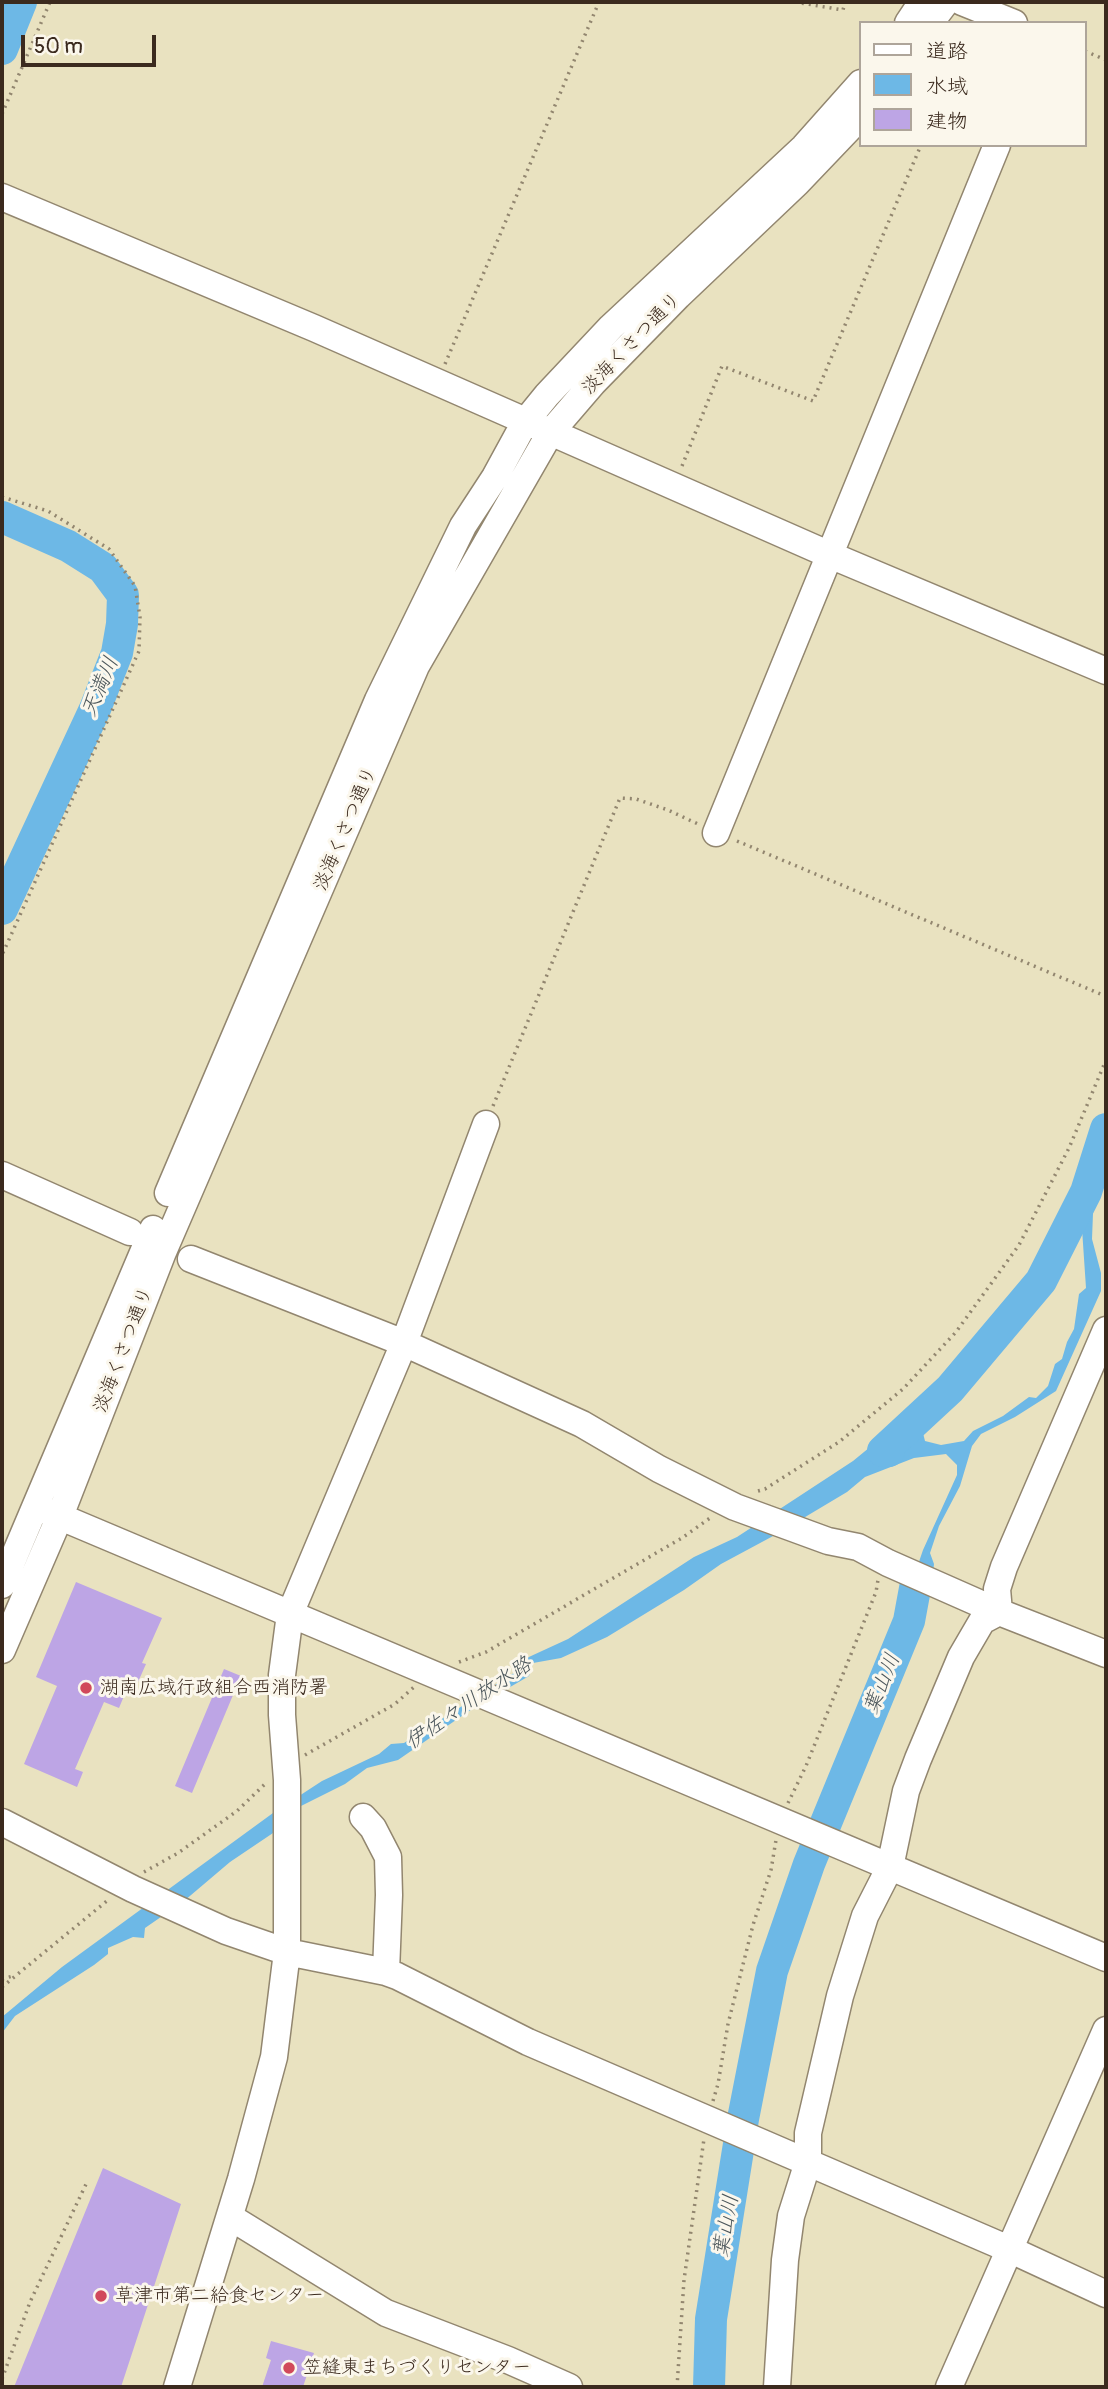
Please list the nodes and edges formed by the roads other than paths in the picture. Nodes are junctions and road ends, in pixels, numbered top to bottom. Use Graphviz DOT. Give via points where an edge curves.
graph roads {
  1 [pos="922,2"];
  2 [pos="946,2"];
  3 [pos="962,2"];
  4 [pos="909,21"];
  5 [pos="932,21"];
  6 [pos="1009,21"];
  7 [pos="860,84"];
  8 [pos="860,117"];
  9 [pos="996,147"];
  10 [pos="2,197"];
  11 [pos="525,422"];
  12 [pos="550,433"];
  13 [pos="830,555"];
  14 [pos="1106,671"];
  15 [pos="716,833"];
  16 [pos="486,1124"];
  17 [pos="2,1175"];
  18 [pos="130,1232"];
  19 [pos="191,1259"];
  20 [pos="1106,1330"];
  21 [pos="404,1343"];
  22 [pos="47,1511"];
  23 [pos="2,1585"];
  24 [pos="999,1612"];
  25 [pos="290,1614"];
  26 [pos="2,1650"];
  27 [pos="1106,1654"];
  28 [pos="363,1817"];
  29 [pos="2,1822"];
  30 [pos="890,1867"];
  31 [pos="287,1952"];
  32 [pos="1106,1958"];
  33 [pos="386,1972"];
  34 [pos="1106,2030"];
  35 [pos="805,2161"];
  36 [pos="230,2217"];
  37 [pos="1011,2250"];
  38 [pos="1106,2294"];
  39 [pos="177,2387"];
  40 [pos="569,2387"];
  41 [pos="777,2387"];
  42 [pos="949,2387"];
  1 -- 4 [label="street"];
  2 -- 5 [label="street"];
  3 -- 6 [label="street"];
  7 -- 11 [label="street, 淡海くさつ通り" via="804,147 611,327"];
  8 -- 12 [label="street, 淡海くさつ通り" via="678,296"];
  9 -- 13 [label="street"];
  10 -- 11 [label="street"];
  11 -- 12 [label="street"];
  11 -- 22 [label="street, 淡海くさつ通り" via="463,526 379,700"];
  12 -- 13 [label="street"];
  12 -- 22 [label="street, 淡海くさつ通り" via="416,666"];
  13 -- 14 [label="street"];
  13 -- 15 [label="street"];
  16 -- 21 [label="street"];
  17 -- 18 [label="street"];
  19 -- 21 [label="street"];
  20 -- 24 [label="street" via="1004,1567 997,1589"];
  21 -- 24 [label="street" via="582,1424 730,1504 858,1547"];
  21 -- 25 [label="street"];
  22 -- 23 [label="street, 淡海くさつ通り"];
  22 -- 25 [label="street"];
  22 -- 26 [label="street, 淡海くさつ通り"];
  24 -- 27 [label="street"];
  24 -- 30 [label="street" via="982,1621 961,1657 906,1791"];
  25 -- 30 [label="street"];
  25 -- 31 [label="street" via="282,1675"];
  28 -- 33 [label="street" via="387,1857"];
  29 -- 31 [label="street" via="128,1887"];
  30 -- 32 [label="street"];
  30 -- 35 [label="street" via="865,1916 840,1996"];
  31 -- 33 [label="street"];
  31 -- 36 [label="street" via="274,2057"];
  33 -- 35 [label="street" via="528,2042"];
  34 -- 37 [label="street"];
  35 -- 37 [label="street"];
  35 -- 41 [label="street" via="785,2260"];
  36 -- 39 [label="street"];
  36 -- 40 [label="street" via="386,2313"];
  37 -- 38 [label="street"];
  37 -- 42 [label="street"];
}
